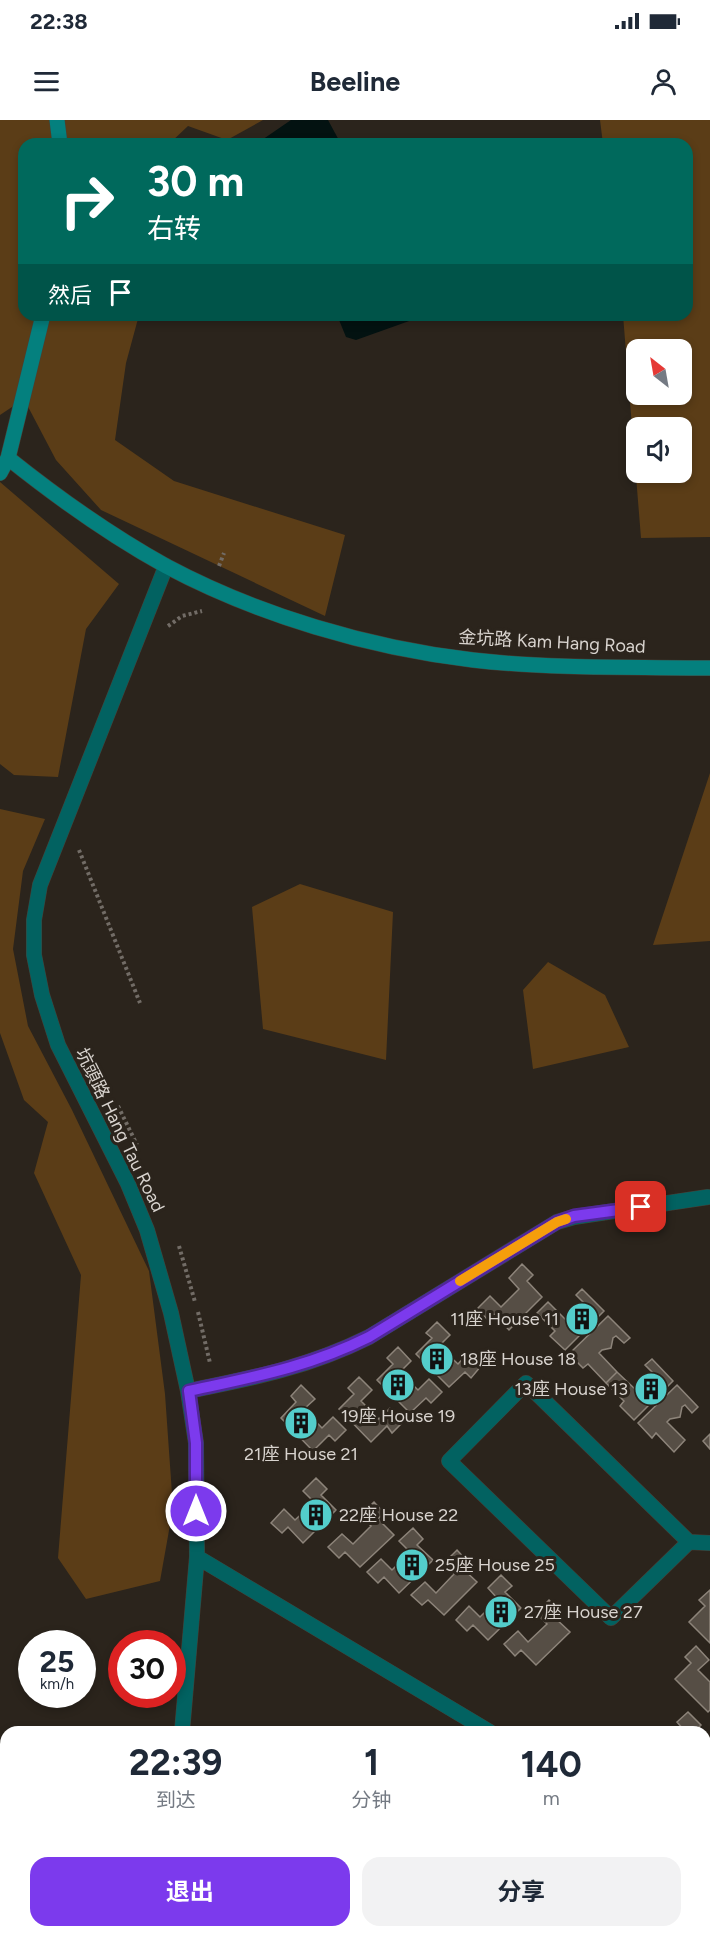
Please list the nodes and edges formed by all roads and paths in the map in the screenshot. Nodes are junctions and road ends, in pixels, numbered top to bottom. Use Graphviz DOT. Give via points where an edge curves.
graph roads {
  1 [pos="57,120"];
  2 [pos="59,138"];
  3 [pos="42,321"];
  4 [pos="8,458"];
  5 [pos="0,473"];
  6 [pos="224,553"];
  7 [pos="166,566"];
  8 [pos="213,588"];
  9 [pos="165,631"];
  10 [pos="710,668"];
  11 [pos="74,854"];
  12 [pos="140,1003"];
  13 [pos="115,1101"];
  14 [pos="140,1149"];
  15 [pos="708,1197"];
  16 [pos="177,1243"];
  17 [pos="213,1386"];
  18 [pos="189,1391"];
  19 [pos="689,1542"];
  20 [pos="710,1543"];
  21 [pos="197,1557"];
  22 [pos="183,1726"];
  23 [pos="480,1726"];
  1 -- 2 [label="street"];
  3 -- 4 [label="street"];
  4 -- 5 [label="street"];
  4 -- 7 [label="street, 金坑路 Kam Hang Road" via="97,524"];
  6 -- 8 [label="path"];
  7 -- 8 [label="street, 金坑路 Kam Hang Road"];
  7 -- 18 [label="street, 坑頭路 Hang Tau Road" via="40,885 34,955 58,1045 147,1230"];
  8 -- 9 [label="path" via="206,610 182,616"];
  8 -- 10 [label="street, 金坑路 Kam Hang Road" via="297,621 384,645 473,660"];
  11 -- 12 [label="path" via="77,846"];
  13 -- 14 [label="path"];
  15 -- 17 [label="street" via="574,1216 557,1222 339,1352 291,1369"];
  16 -- 17 [label="path" via="186,1265"];
  17 -- 18 [label="street"];
  18 -- 21 [label="street, 坑頭路 Hang Tau Road" via="196,1443"];
  19 -- 19 [label="street" via="611,1618 449,1461 526,1383"];
  19 -- 20 [label="street"];
  21 -- 22 [label="street, 坑頭路 Hang Tau Road"];
  21 -- 23 [label="street"];
}
